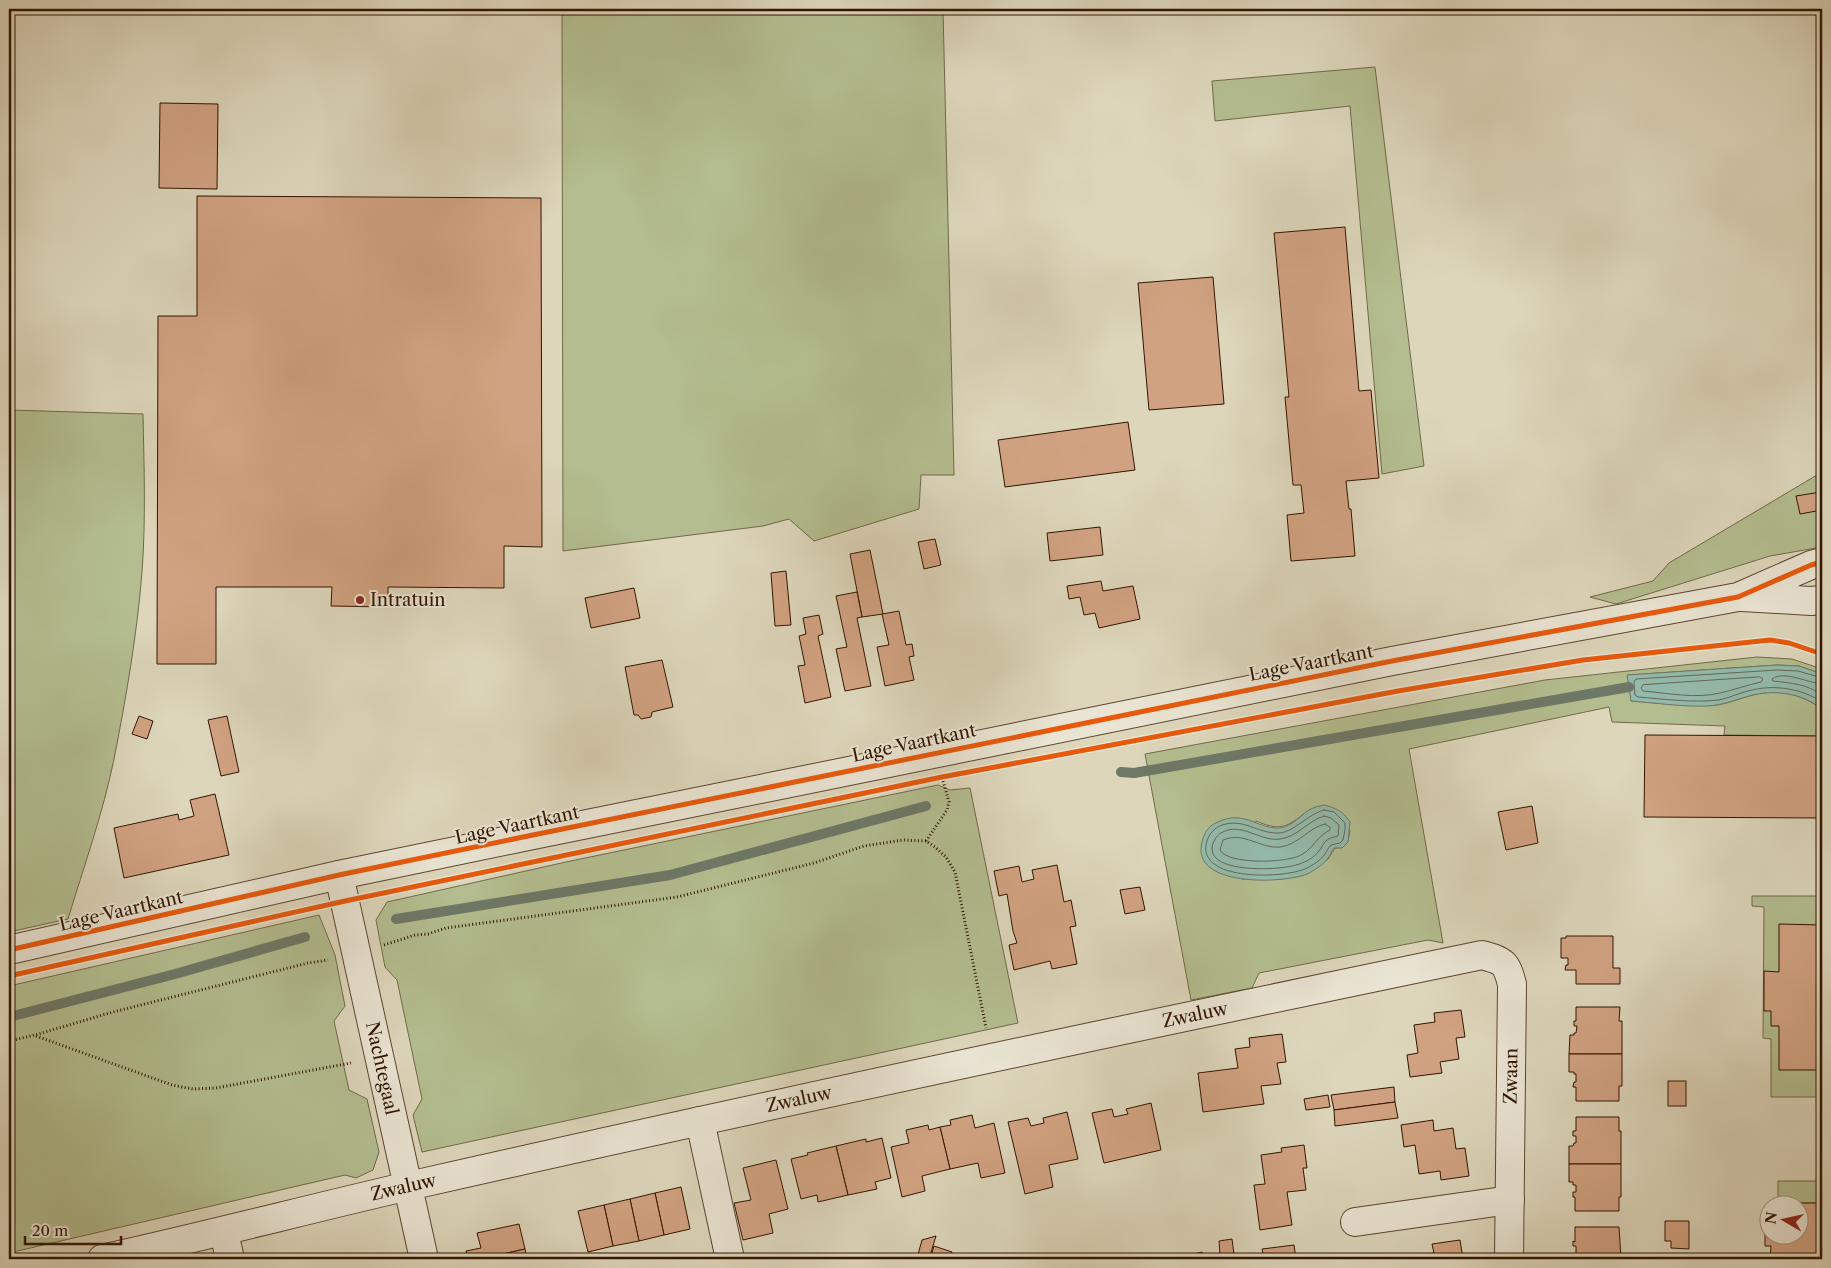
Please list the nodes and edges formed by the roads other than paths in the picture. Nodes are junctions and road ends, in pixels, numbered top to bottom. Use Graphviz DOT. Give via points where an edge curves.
graph roads {
  1 [pos="1822,562"];
  2 [pos="1738,597"];
  3 [pos="1822,600"];
  4 [pos="339,875"];
  5 [pos="9,950"];
  6 [pos="1497,959"];
  7 [pos="700,1121"];
  8 [pos="408,1186"];
  9 [pos="1510,1200"];
  10 [pos="1355,1222"];
  11 [pos="224,1232"];
  12 [pos="102,1259"];
  13 [pos="230,1259"];
  14 [pos="424,1259"];
  15 [pos="730,1259"];
  16 [pos="1509,1259"];
  1 -- 2 [label="street, Lage Vaartkant"];
  2 -- 3 [label="street, Lage Vaartkant"];
  2 -- 4 [label="street, Lage Vaartkant" via="1373,665"];
  4 -- 5 [label="street, Lage Vaartkant"];
  4 -- 8 [label="street, Nachtegaal"];
  6 -- 7 [label="street, Zwaluw" via="1482,955"];
  6 -- 9 [label="street, Zwaan" via="1508,968 1512,984"];
  7 -- 8 [label="street, Zwaluw"];
  7 -- 15 [label="street"];
  8 -- 11 [label="street, Zwaluw"];
  8 -- 14 [label="street, Nachtegaal"];
  9 -- 10 [label="street"];
  9 -- 16 [label="street, Zwaan"];
  11 -- 12 [label="street, Zwaluw"];
  11 -- 13 [label="street"];
}
